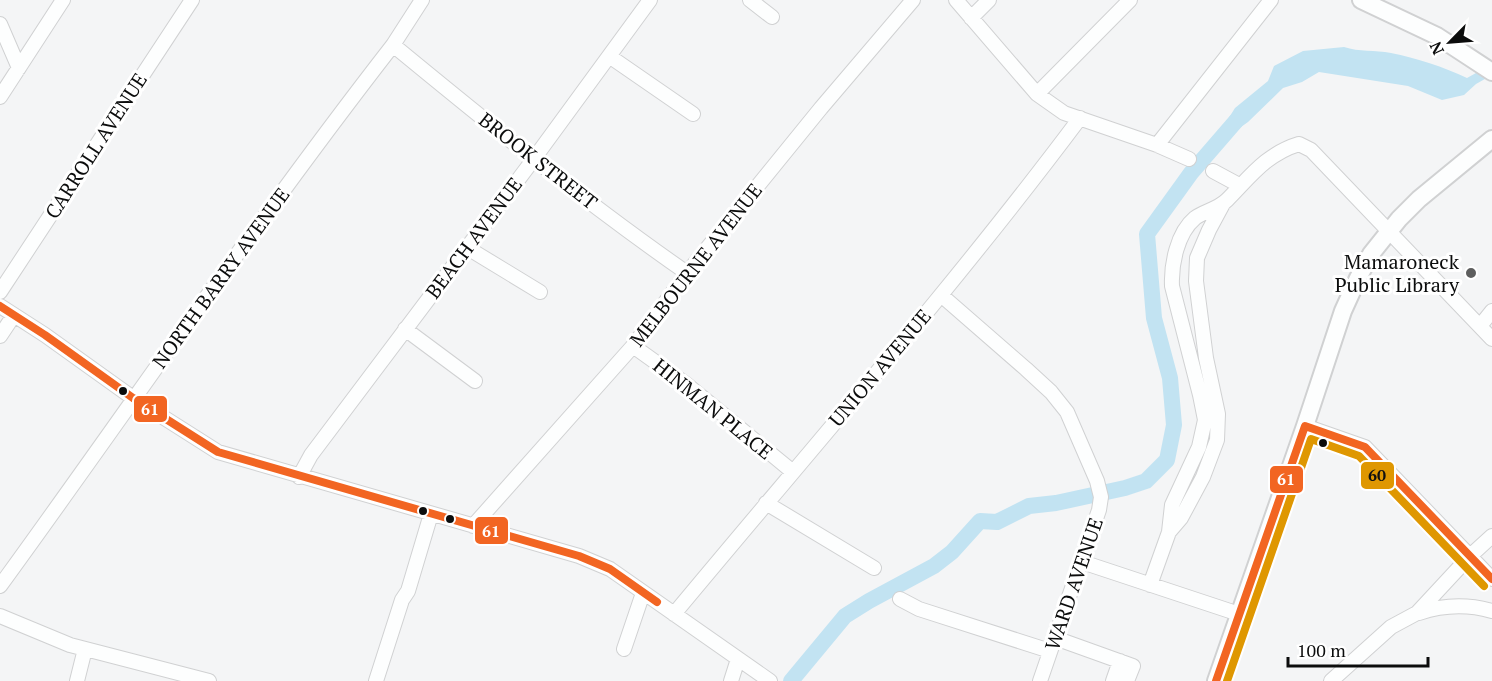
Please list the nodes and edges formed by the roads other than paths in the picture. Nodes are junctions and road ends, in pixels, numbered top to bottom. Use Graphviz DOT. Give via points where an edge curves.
graph roads {
  1 [pos="63,0"];
  2 [pos="192,0"];
  3 [pos="422,0"];
  4 [pos="650,0"];
  5 [pos="750,0"];
  6 [pos="913,0"];
  7 [pos="956,0"];
  8 [pos="989,0"];
  9 [pos="1130,0"];
  10 [pos="1271,0"];
  11 [pos="1361,0"];
  12 [pos="772,17"];
  13 [pos="971,18"];
  14 [pos="0,24"];
  15 [pos="393,45"];
  16 [pos="609,56"];
  17 [pos="19,68"];
  18 [pos="1487,68"];
  19 [pos="1037,94"];
  20 [pos="0,97"];
  21 [pos="693,114"];
  22 [pos="1080,118"];
  23 [pos="1492,139"];
  24 [pos="1157,145"];
  25 [pos="1189,159"];
  26 [pos="533,160"];
  27 [pos="1213,171"];
  28 [pos="1239,185"];
  29 [pos="1222,204"];
  30 [pos="1389,231"];
  31 [pos="466,247"];
  32 [pos="687,273"];
  33 [pos="0,292"];
  34 [pos="540,292"];
  35 [pos="941,295"];
  36 [pos="0,306"];
  37 [pos="1492,311"];
  38 [pos="14,315"];
  39 [pos="1480,326"];
  40 [pos="405,329"];
  41 [pos="0,336"];
  42 [pos="1492,339"];
  43 [pos="633,346"];
  44 [pos="476,381"];
  45 [pos="133,398"];
  46 [pos="1305,426"];
  47 [pos="793,472"];
  48 [pos="299,477"];
  49 [pos="766,503"];
  50 [pos="431,514"];
  51 [pos="474,526"];
  52 [pos="1170,532"];
  53 [pos="1492,536"];
  54 [pos="1469,557"];
  55 [pos="1082,562"];
  56 [pos="874,568"];
  57 [pos="1492,579"];
  58 [pos="1150,585"];
  59 [pos="0,586"];
  60 [pos="643,593"];
  61 [pos="900,599"];
  62 [pos="1492,611"];
  63 [pos="1417,613"];
  64 [pos="674,614"];
  65 [pos="1239,614"];
  66 [pos="0,616"];
  67 [pos="1053,644"];
  68 [pos="85,649"];
  69 [pos="624,649"];
  70 [pos="738,658"];
  71 [pos="1120,662"];
  72 [pos="77,681"];
  73 [pos="209,681"];
  74 [pos="376,681"];
  75 [pos="731,681"];
  76 [pos="770,681"];
  77 [pos="1040,681"];
  78 [pos="1113,681"];
  79 [pos="1127,681"];
  80 [pos="1216,681"];
  81 [pos="1331,681"];
  1 -- 17 [label="street"];
  2 -- 33 [label="street, CARROLL AVENUE"];
  3 -- 15 [label="street, NORTH BARRY AVENUE"];
  4 -- 16 [label="street, BEACH AVENUE"];
  5 -- 12 [label="street"];
  6 -- 32 [label="street, MELBOURNE AVENUE"];
  7 -- 13 [label="street"];
  8 -- 13 [label="street"];
  9 -- 19 [label="street"];
  10 -- 24 [label="street"];
  11 -- 18 [label="main road" via="1437,36"];
  13 -- 19 [label="street"];
  14 -- 17 [label="street"];
  15 -- 26 [label="street, BROOK STREET"];
  15 -- 45 [label="street, NORTH BARRY AVENUE"];
  16 -- 21 [label="street"];
  16 -- 26 [label="street, BEACH AVENUE"];
  17 -- 20 [label="street"];
  19 -- 22 [label="street" via="1064,113"];
  22 -- 24 [label="street"];
  22 -- 35 [label="street, UNION AVENUE"];
  23 -- 30 [label="main road" via="1419,199"];
  24 -- 25 [label="street"];
  26 -- 31 [label="street, BEACH AVENUE"];
  26 -- 32 [label="street, BROOK STREET"];
  27 -- 28 [label="street"];
  28 -- 29 [label="street"];
  28 -- 30 [label="street" via="1269,159 1299,144 1311,150"];
  29 -- 52 [label="street" via="1197,258 1196,281 1218,414 1217,440 1203,477"];
  29 -- 52 [label="street" via="1195,218 1174,256 1171,275 1176,306 1204,420 1199,447 1172,505"];
  30 -- 39 [label="street"];
  30 -- 46 [label="main road" via="1371,254 1343,311"];
  31 -- 34 [label="street"];
  31 -- 40 [label="street, BEACH AVENUE"];
  32 -- 43 [label="street, MELBOURNE AVENUE"];
  35 -- 47 [label="street, UNION AVENUE"];
  35 -- 55 [label="street, WARD AVENUE" via="1051,393 1067,412 1097,481 1100,504"];
  36 -- 38 [label="street"];
  37 -- 39 [label="street"];
  38 -- 41 [label="street"];
  38 -- 45 [label="street"];
  39 -- 42 [label="street"];
  40 -- 44 [label="street"];
  40 -- 48 [label="street, BEACH AVENUE" via="311,455"];
  43 -- 47 [label="street, HINMAN PLACE"];
  43 -- 51 [label="street, MELBOURNE AVENUE"];
  45 -- 48 [label="street" via="218,452"];
  45 -- 59 [label="street, NORTH BARRY AVENUE"];
  46 -- 54 [label="street" via="1365,447"];
  46 -- 65 [label="main road"];
  47 -- 49 [label="street, UNION AVENUE"];
  48 -- 50 [label="street"];
  49 -- 56 [label="street"];
  49 -- 64 [label="street, UNION AVENUE"];
  50 -- 51 [label="street"];
  50 -- 74 [label="street"];
  51 -- 60 [label="street" via="579,556 610,569"];
  52 -- 58 [label="street"];
  53 -- 54 [label="street"];
  54 -- 57 [label="street"];
  54 -- 63 [label="street"];
  55 -- 58 [label="street"];
  55 -- 67 [label="street, WARD AVENUE"];
  58 -- 65 [label="street"];
  60 -- 64 [label="street"];
  60 -- 69 [label="street"];
  61 -- 67 [label="street" via="919,609"];
  62 -- 63 [label="street" via="1450,606"];
  63 -- 81 [label="street" via="1391,627"];
  64 -- 70 [label="street"];
  65 -- 80 [label="main road"];
  66 -- 68 [label="street"];
  67 -- 71 [label="street"];
  67 -- 77 [label="street, WARD AVENUE"];
  68 -- 72 [label="street"];
  68 -- 73 [label="street"];
  70 -- 75 [label="street"];
  70 -- 76 [label="street"];
  71 -- 78 [label="street"];
  71 -- 79 [label="street" via="1133,666"];
}
